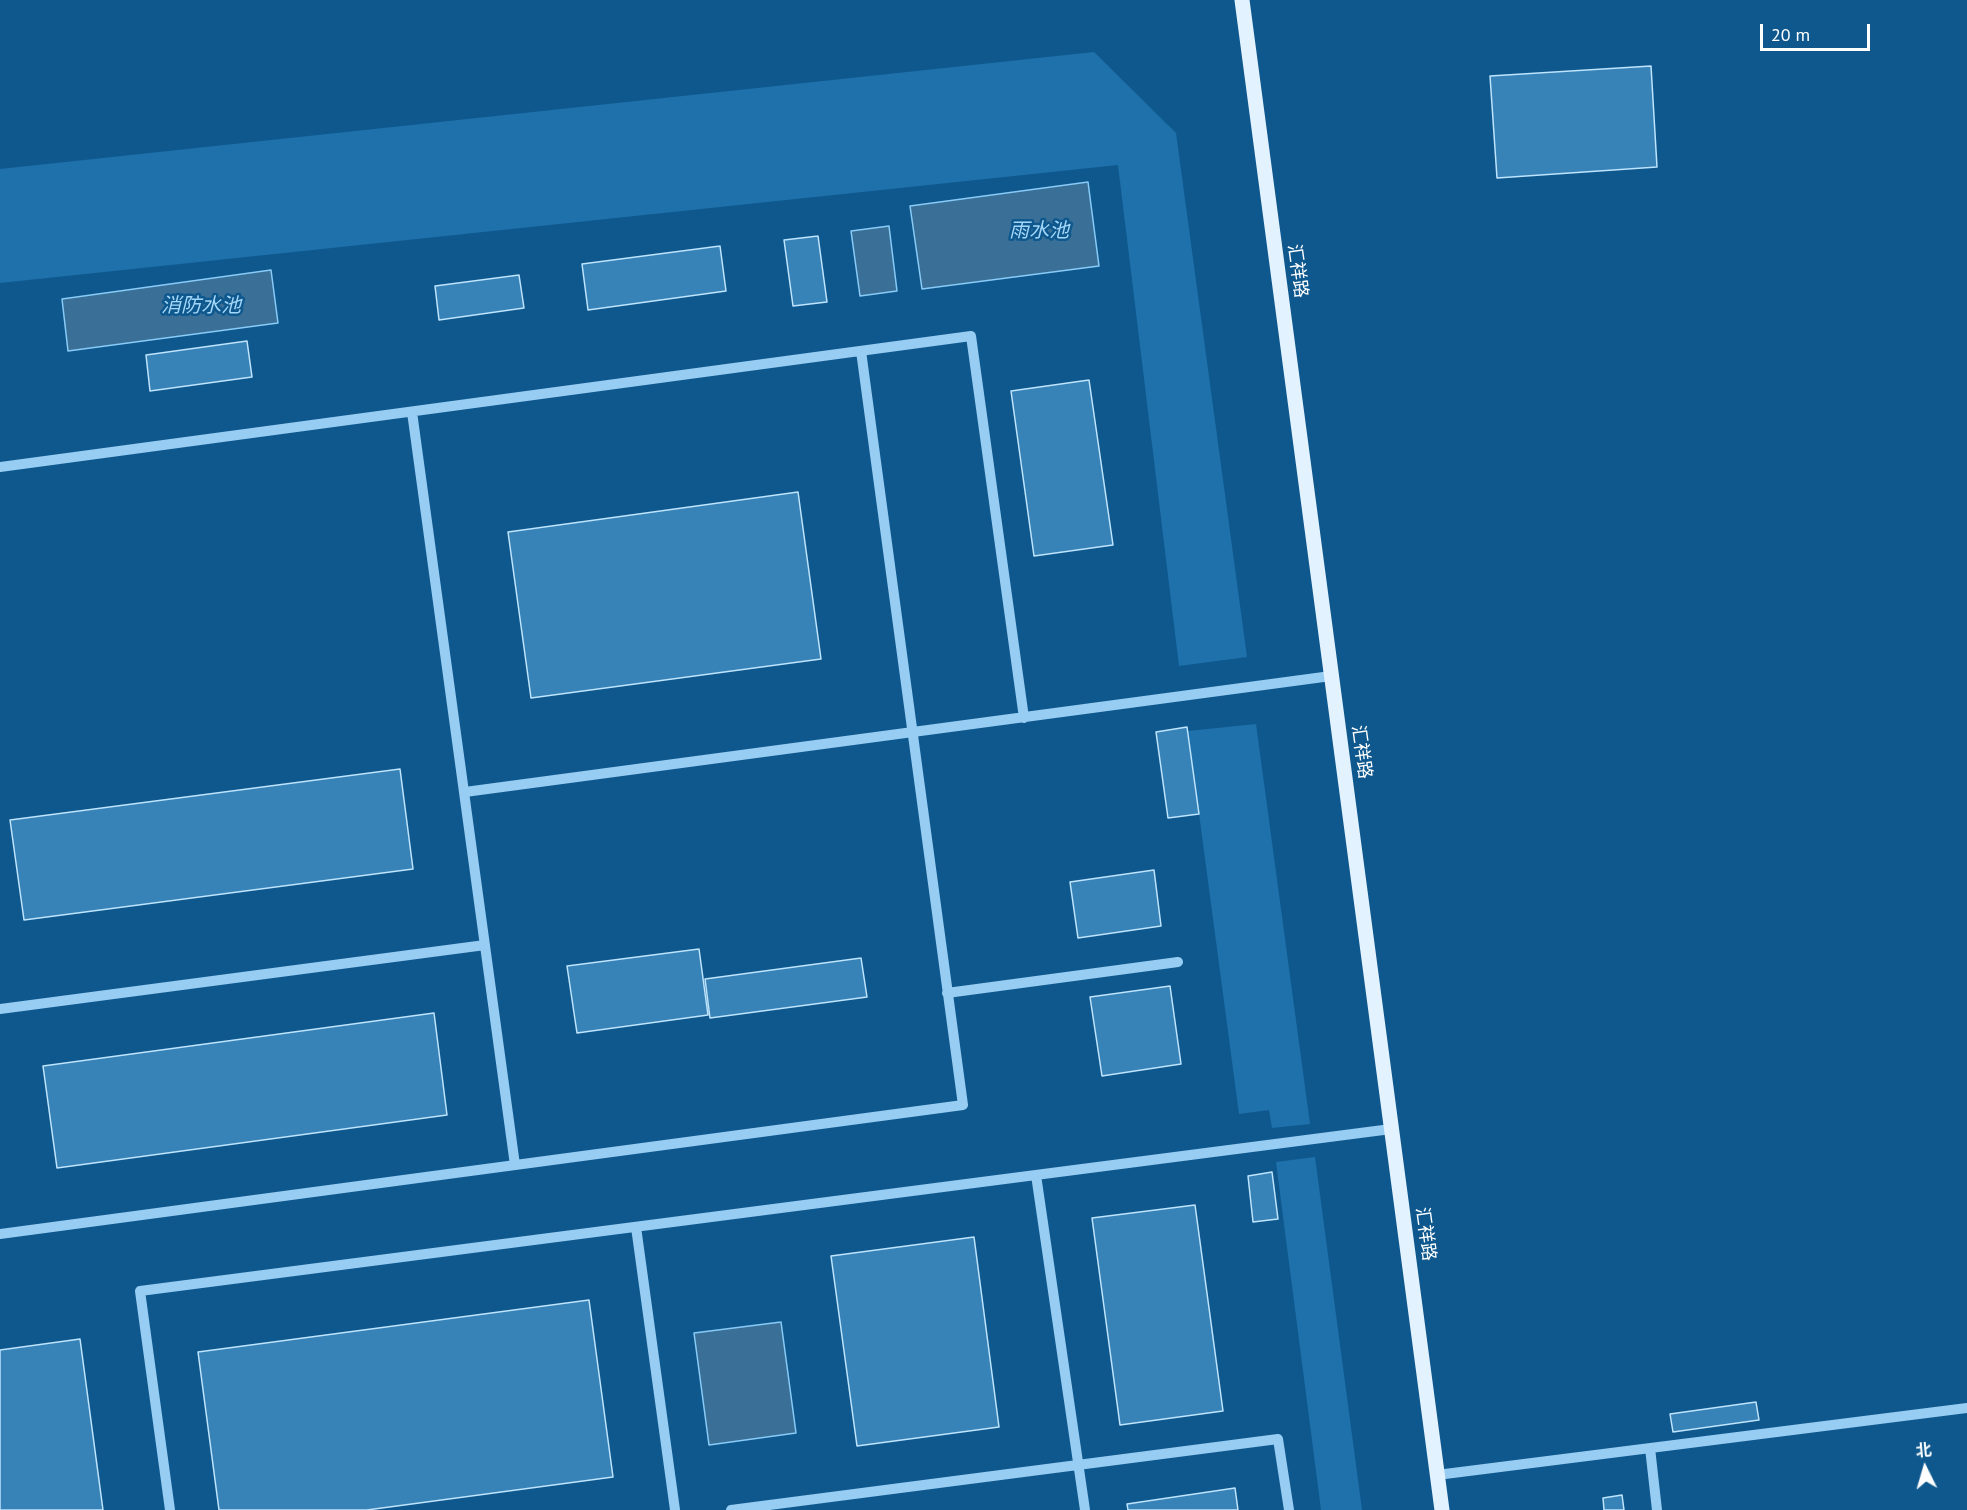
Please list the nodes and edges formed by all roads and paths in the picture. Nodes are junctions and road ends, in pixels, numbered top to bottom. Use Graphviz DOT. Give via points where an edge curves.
graph roads {
  1 [pos="1242,0"];
  2 [pos="861,351"];
  3 [pos="412,411"];
  4 [pos="0,467"];
  5 [pos="1331,676"];
  6 [pos="1024,718"];
  7 [pos="912,733"];
  8 [pos="465,792"];
  9 [pos="485,945"];
  10 [pos="1178,962"];
  11 [pos="947,993"];
  12 [pos="0,1009"];
  13 [pos="1391,1129"];
  14 [pos="515,1165"];
  15 [pos="1036,1175"];
  16 [pos="636,1227"];
  17 [pos="0,1234"];
  18 [pos="1967,1408"];
  19 [pos="1650,1448"];
  20 [pos="1078,1465"];
  21 [pos="1437,1475"];
  22 [pos="170,1510"];
  23 [pos="675,1510"];
  24 [pos="731,1510"];
  25 [pos="1084,1510"];
  26 [pos="1288,1510"];
  27 [pos="1442,1510"];
  28 [pos="1657,1510"];
  1 -- 5 [label="main road, 汇祥路"];
  2 -- 3 [label="lane"];
  2 -- 6 [label="lane" via="971,336"];
  2 -- 7 [label="lane"];
  3 -- 4 [label="lane"];
  3 -- 8 [label="lane"];
  5 -- 6 [label="lane"];
  5 -- 13 [label="main road, 汇祥路"];
  6 -- 7 [label="lane"];
  7 -- 8 [label="lane"];
  7 -- 11 [label="lane"];
  8 -- 9 [label="lane"];
  9 -- 12 [label="lane"];
  9 -- 14 [label="lane"];
  10 -- 11 [label="lane"];
  11 -- 14 [label="lane" via="963,1105"];
  13 -- 15 [label="lane"];
  13 -- 21 [label="main road, 汇祥路"];
  14 -- 17 [label="lane"];
  15 -- 16 [label="lane"];
  15 -- 20 [label="lane"];
  16 -- 22 [label="lane" via="140,1291"];
  16 -- 23 [label="lane"];
  18 -- 19 [label="lane"];
  19 -- 21 [label="lane"];
  19 -- 28 [label="lane"];
  20 -- 24 [label="lane"];
  20 -- 25 [label="lane"];
  20 -- 26 [label="lane" via="1278,1439"];
  21 -- 27 [label="main road, 汇祥路"];
}
